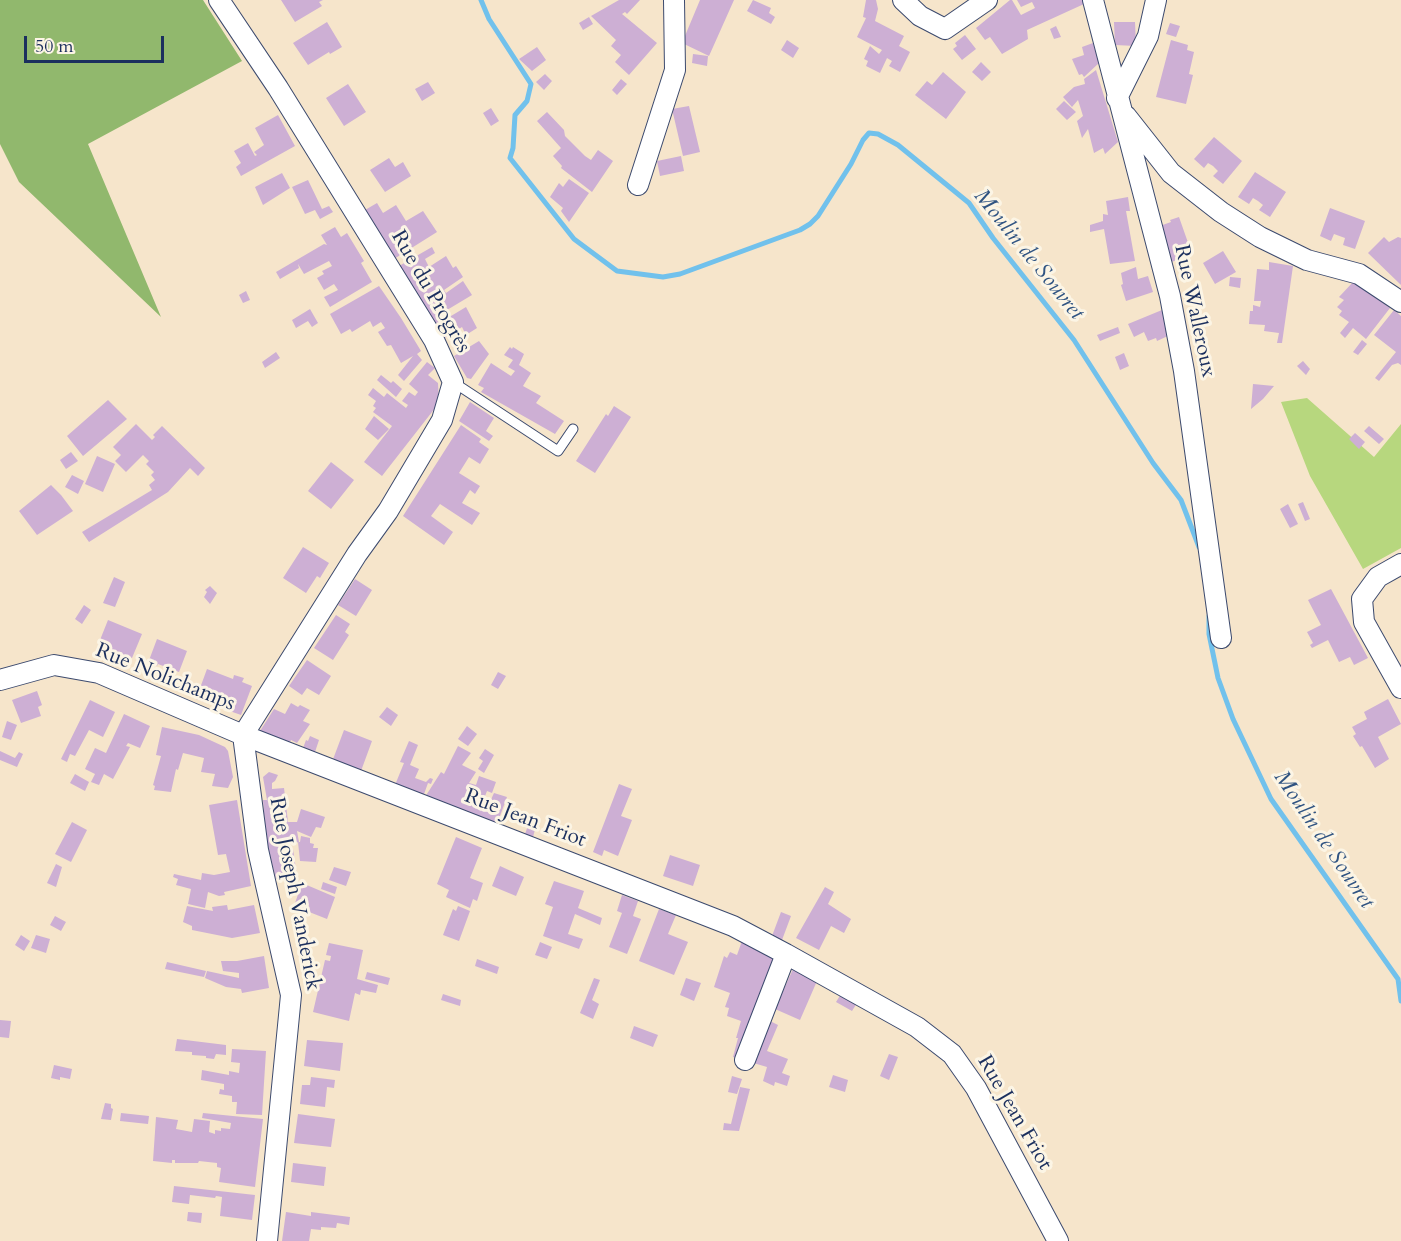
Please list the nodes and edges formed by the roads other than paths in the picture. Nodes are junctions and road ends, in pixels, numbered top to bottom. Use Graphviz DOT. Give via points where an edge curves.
graph roads {
  1 [pos="219,0"];
  2 [pos="674,0"];
  3 [pos="903,0"];
  4 [pos="987,0"];
  5 [pos="1093,0"];
  6 [pos="1156,0"];
  7 [pos="1119,104"];
  8 [pos="638,185"];
  9 [pos="1401,302"];
  10 [pos="453,382"];
  11 [pos="573,429"];
  12 [pos="1401,564"];
  13 [pos="1221,638"];
  14 [pos="0,680"];
  15 [pos="1401,688"];
  16 [pos="243,735"];
  17 [pos="786,954"];
  18 [pos="746,1060"];
  19 [pos="267,1241"];
  20 [pos="1058,1241"];
  1 -- 10 [label="street, Rue du Progrès" via="434,340"];
  2 -- 8 [label="street" via="675,70"];
  3 -- 4 [label="street" via="920,16 945,29"];
  5 -- 7 [label="street, Rue Walleroux"];
  6 -- 7 [label="street" via="1148,36"];
  7 -- 9 [label="street" via="1171,172 1221,212 1307,260 1359,274"];
  7 -- 13 [label="street, Rue Walleroux" via="1170,296"];
  10 -- 11 [label="lane" via="558,451"];
  10 -- 16 [label="street, Rue du Progrès" via="442,420 388,511"];
  12 -- 15 [label="street" via="1378,577 1362,599 1364,622"];
  14 -- 16 [label="street, Rue Nolichamps" via="54,665 99,673"];
  16 -- 17 [label="street, Rue Jean Friot" via="733,926"];
  16 -- 19 [label="street, Rue Joseph Vanderick" via="258,850 291,996"];
  17 -- 18 [label="street"];
  17 -- 20 [label="street, Rue Jean Friot" via="917,1027 952,1054 976,1088"];
}
